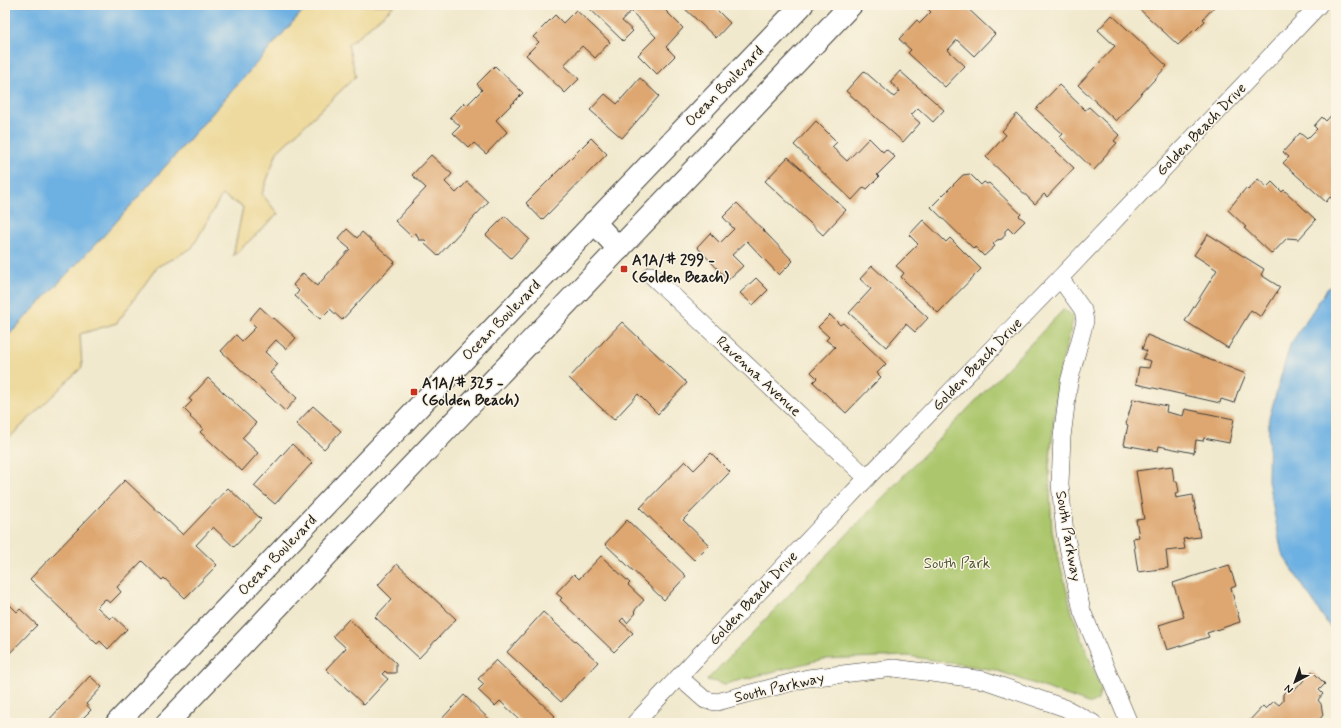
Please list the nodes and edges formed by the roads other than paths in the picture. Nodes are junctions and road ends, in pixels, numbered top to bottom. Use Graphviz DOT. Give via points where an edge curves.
graph roads {
  1 [pos="802,5"];
  2 [pos="852,5"];
  3 [pos="1319,5"];
  4 [pos="594,222"];
  5 [pos="619,249"];
  6 [pos="651,275"];
  7 [pos="1060,278"];
  8 [pos="867,478"];
  9 [pos="679,677"];
  10 [pos="117,723"];
  11 [pos="167,723"];
  12 [pos="635,723"];
  13 [pos="1093,723"];
  14 [pos="1130,723"];
  1 -- 4 [label="main road, Ocean Boulevard"];
  2 -- 5 [label="main road"];
  3 -- 7 [label="street, Golden Beach Drive"];
  4 -- 5 [label="main road"];
  4 -- 10 [label="main road, Ocean Boulevard"];
  5 -- 11 [label="main road"];
  6 -- 8 [label="street, Ravenna Avenue"];
  7 -- 8 [label="street, Golden Beach Drive"];
  7 -- 14 [label="street, South Parkway" via="1083,310 1085,321 1069,382 1062,437 1060,484 1065,534 1082,611"];
  8 -- 9 [label="street, Golden Beach Drive"];
  9 -- 12 [label="street, Golden Beach Drive"];
  9 -- 13 [label="street, South Parkway" via="705,700 717,702 808,678 894,668 984,680 1065,708"];
}
